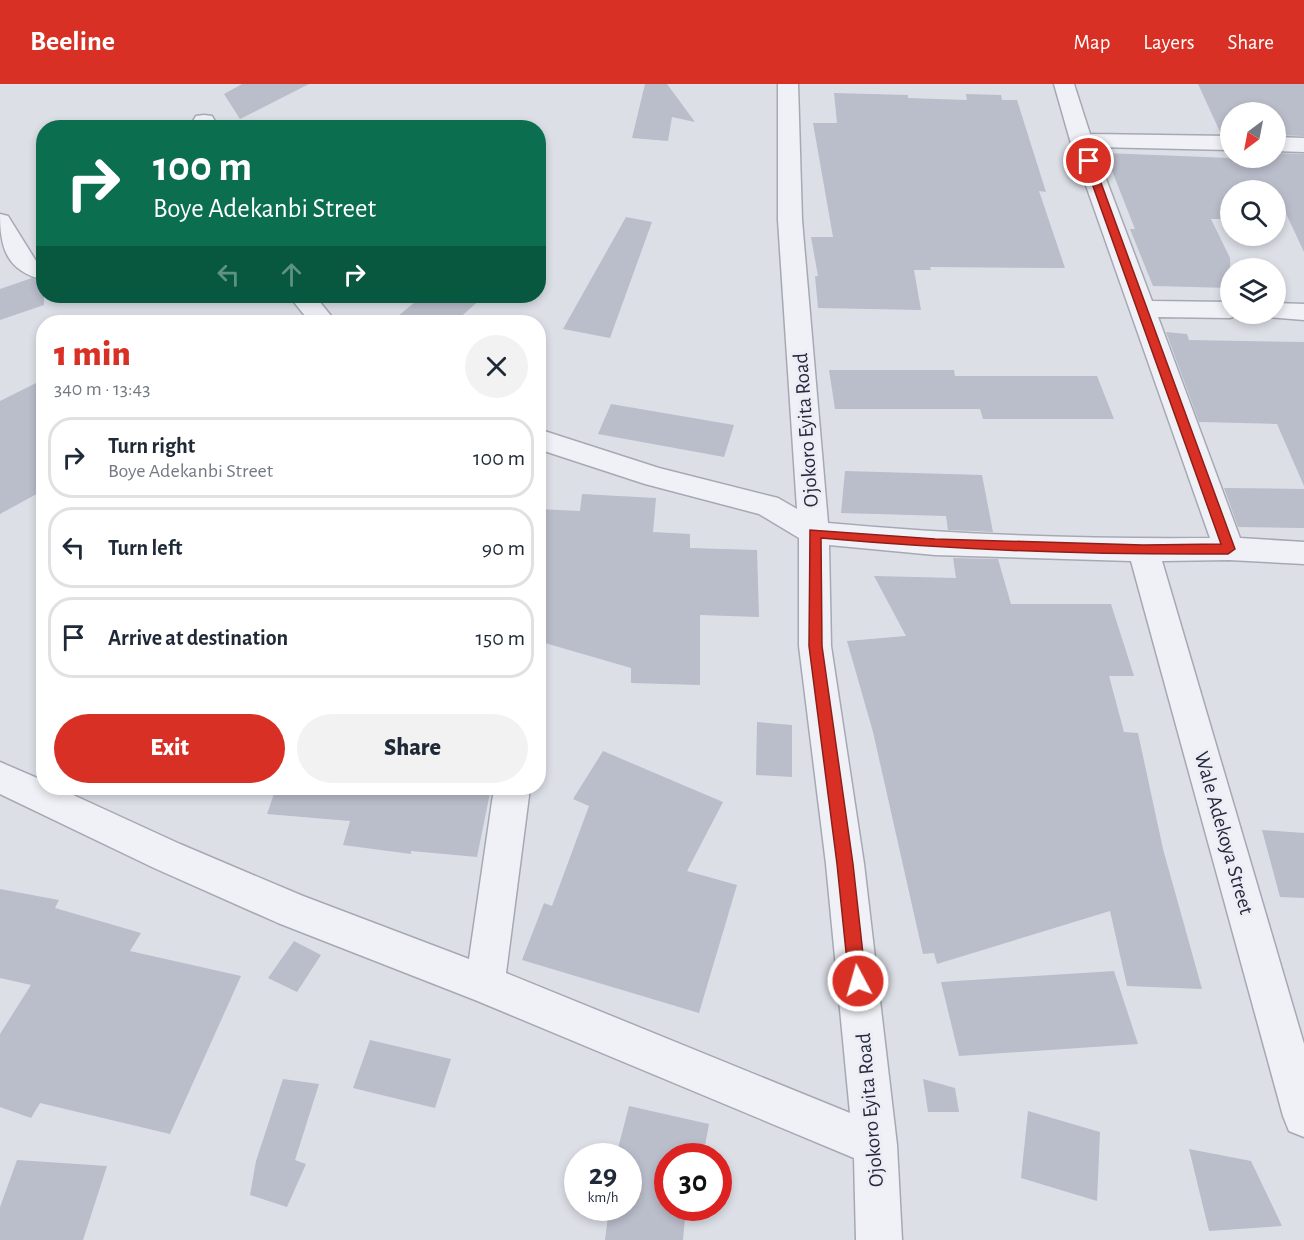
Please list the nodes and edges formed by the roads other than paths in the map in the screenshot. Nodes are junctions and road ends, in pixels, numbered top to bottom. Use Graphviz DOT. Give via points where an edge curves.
graph roads {
  1 [pos="788,84"];
  2 [pos="1064,84"];
  3 [pos="1081,140"];
  4 [pos="1220,143"];
  5 [pos="1286,144"];
  6 [pos="1304,145"];
  7 [pos="0,220"];
  8 [pos="36,270"];
  9 [pos="308,303"];
  10 [pos="1142,309"];
  11 [pos="1220,310"];
  12 [pos="1286,311"];
  13 [pos="1304,312"];
  14 [pos="318,315"];
  15 [pos="546,442"];
  16 [pos="814,533"];
  17 [pos="1228,549"];
  18 [pos="1143,550"];
  19 [pos="1304,553"];
  20 [pos="0,777"];
  21 [pos="36,794"];
  22 [pos="38,795"];
  23 [pos="511,795"];
  24 [pos="485,984"];
  25 [pos="1304,1116"];
  26 [pos="875,1145"];
  27 [pos="879,1240"];
  1 -- 16 [label="street, Ojokoro Eyita Road" via="790,220"];
  2 -- 3 [label="street"];
  3 -- 4 [label="street"];
  3 -- 10 [label="street"];
  5 -- 6 [label="street"];
  7 -- 8 [label="street" via="27,266"];
  9 -- 14 [label="street"];
  10 -- 11 [label="street"];
  10 -- 17 [label="street"];
  12 -- 13 [label="street"];
  15 -- 16 [label="street" via="655,477 768,506"];
  16 -- 18 [label="street" via="935,544"];
  16 -- 26 [label="street, Ojokoro Eyita Road" via="815,646 845,864"];
  17 -- 18 [label="street"];
  17 -- 19 [label="street"];
  18 -- 25 [label="street, Wale Adekoya Street"];
  20 -- 21 [label="street"];
  22 -- 24 [label="street" via="281,905"];
  23 -- 24 [label="street"];
  24 -- 26 [label="street"];
  26 -- 27 [label="street, Ojokoro Eyita Road"];
}
